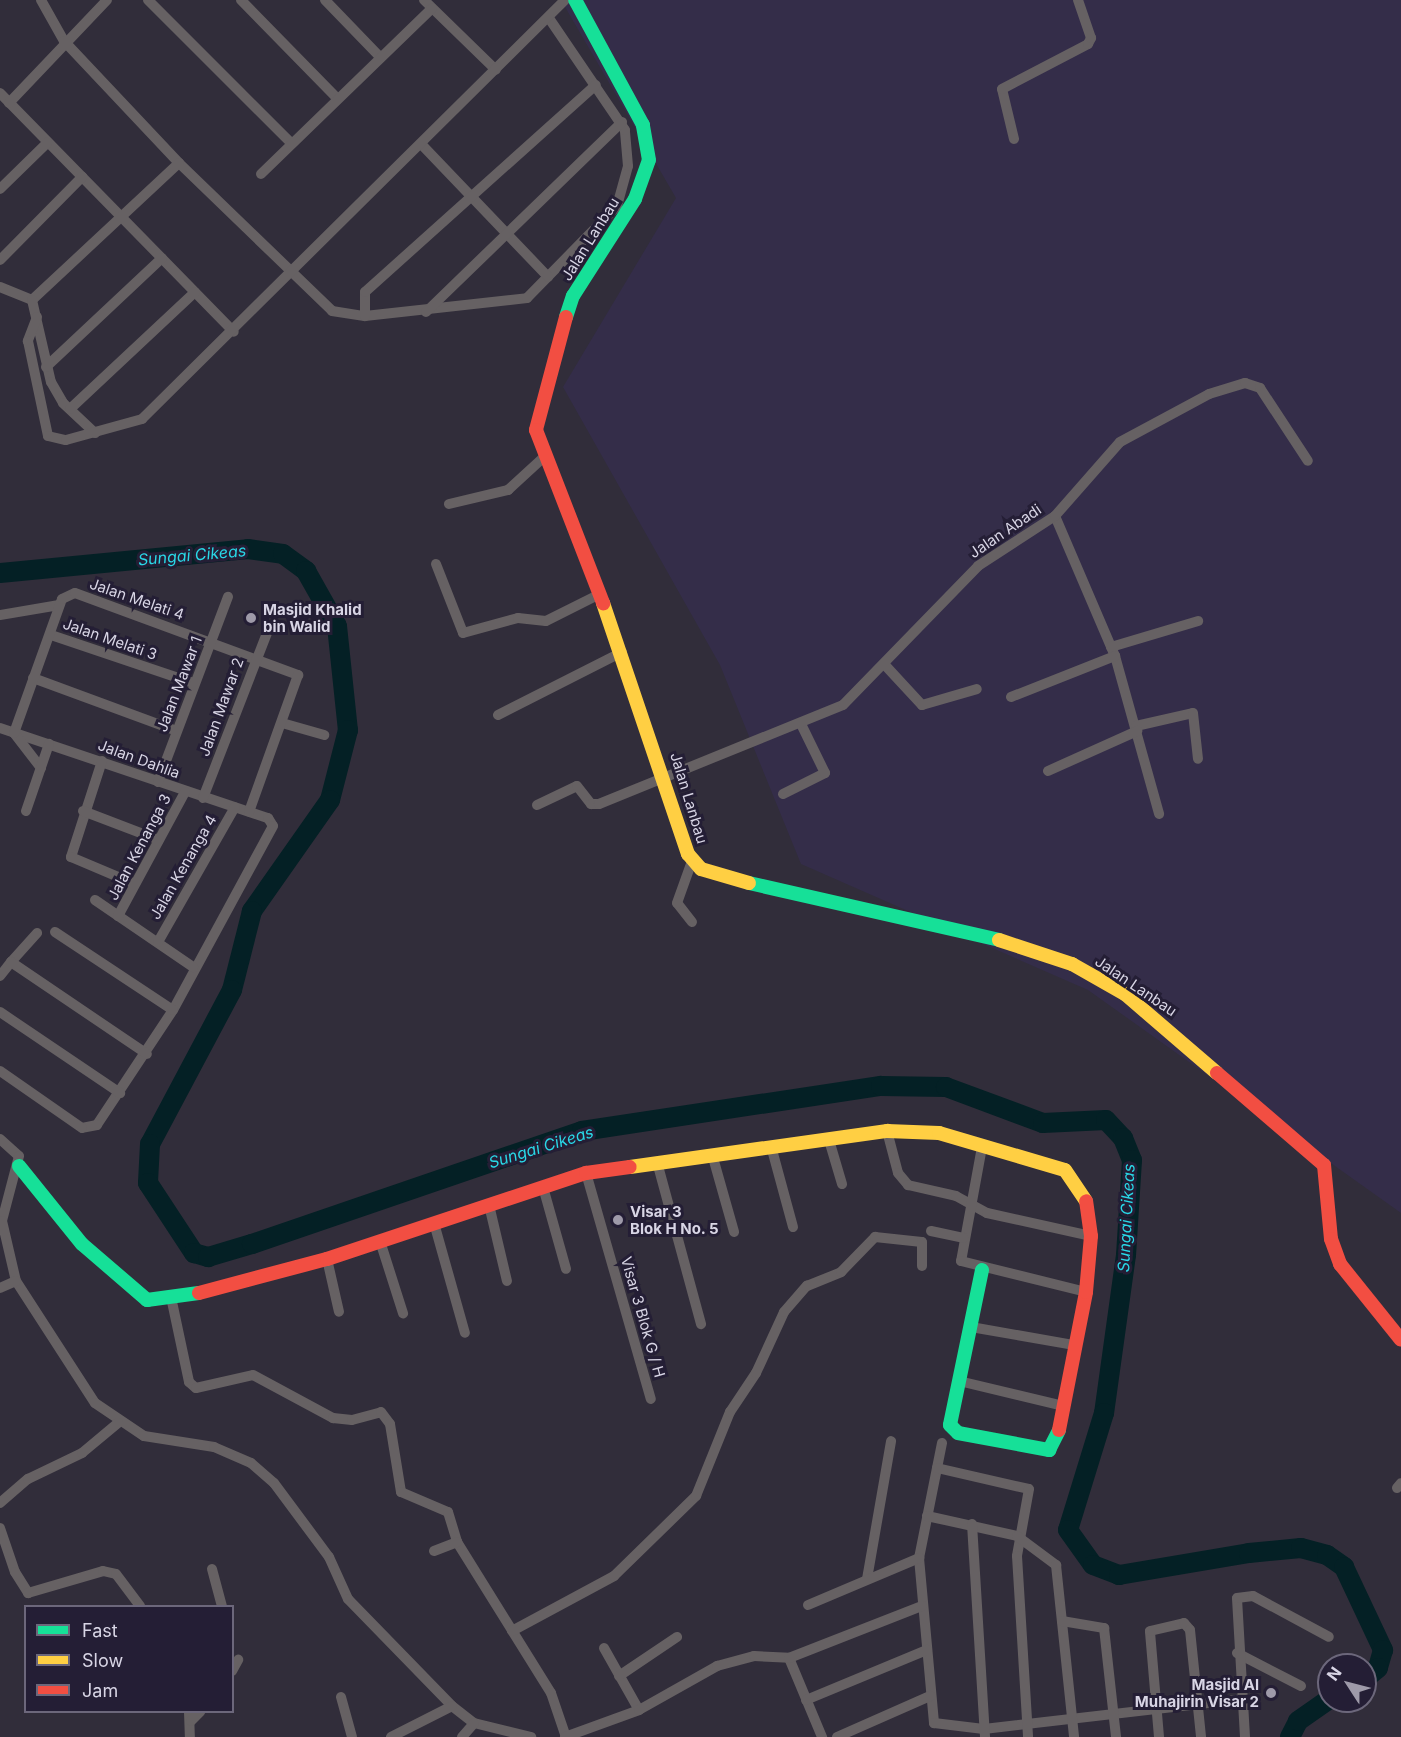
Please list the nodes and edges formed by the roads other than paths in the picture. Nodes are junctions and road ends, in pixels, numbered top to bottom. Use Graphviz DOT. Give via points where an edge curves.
graph roads {
  1 [pos="41,0"];
  2 [pos="107,0"];
  3 [pos="148,0"];
  4 [pos="241,0"];
  5 [pos="325,0"];
  6 [pos="565,0"];
  7 [pos="575,0"];
  8 [pos="1078,0"];
  9 [pos="428,4"];
  10 [pos="549,18"];
  11 [pos="64,41"];
  12 [pos="379,57"];
  13 [pos="496,70"];
  14 [pos="596,84"];
  15 [pos="337,98"];
  16 [pos="4,99"];
  17 [pos="622,122"];
  18 [pos="1014,139"];
  19 [pos="47,143"];
  20 [pos="291,143"];
  21 [pos="423,146"];
  22 [pos="179,163"];
  23 [pos="261,174"];
  24 [pos="82,177"];
  25 [pos="0,189"];
  26 [pos="469,194"];
  27 [pos="120,218"];
  28 [pos="506,233"];
  29 [pos="162,258"];
  30 [pos="0,260"];
  31 [pos="291,271"];
  32 [pos="548,277"];
  33 [pos="0,287"];
  34 [pos="195,292"];
  35 [pos="32,300"];
  36 [pos="426,312"];
  37 [pos="364,316"];
  38 [pos="37,317"];
  39 [pos="234,332"];
  40 [pos="46,367"];
  41 [pos="70,409"];
  42 [pos="95,433"];
  43 [pos="544,457"];
  44 [pos="1308,461"];
  45 [pos="449,504"];
  46 [pos="1055,516"];
  47 [pos="436,564"];
  48 [pos="600,594"];
  49 [pos="228,597"];
  50 [pos="59,605"];
  51 [pos="2,615"];
  52 [pos="1198,621"];
  53 [pos="0,627"];
  54 [pos="269,628"];
  55 [pos="51,634"];
  56 [pos="210,641"];
  57 [pos="1113,651"];
  58 [pos="622,652"];
  59 [pos="256,656"];
  60 [pos="884,664"];
  61 [pos="33,678"];
  62 [pos="194,683"];
  63 [pos="977,689"];
  64 [pos="1011,697"];
  65 [pos="498,715"];
  66 [pos="282,723"];
  67 [pos="802,726"];
  68 [pos="0,728"];
  69 [pos="1137,729"];
  70 [pos="177,731"];
  71 [pos="14,733"];
  72 [pos="324,735"];
  73 [pos="49,744"];
  74 [pos="1198,759"];
  75 [pos="102,761"];
  76 [pos="40,768"];
  77 [pos="1048,771"];
  78 [pos="666,777"];
  79 [pos="158,782"];
  80 [pos="185,792"];
  81 [pos="783,794"];
  82 [pos="203,798"];
  83 [pos="537,805"];
  84 [pos="235,807"];
  85 [pos="26,810"];
  86 [pos="83,812"];
  87 [pos="249,812"];
  88 [pos="1159,814"];
  89 [pos="159,840"];
  90 [pos="692,861"];
  91 [pos="135,884"];
  92 [pos="95,900"];
  93 [pos="118,916"];
  94 [pos="692,922"];
  95 [pos="55,932"];
  96 [pos="37,933"];
  97 [pos="158,942"];
  98 [pos="11,962"];
  99 [pos="193,967"];
  100 [pos="0,976"];
  101 [pos="173,1010"];
  102 [pos="0,1012"];
  103 [pos="147,1054"];
  104 [pos="0,1071"];
  105 [pos="120,1093"];
  106 [pos="887,1131"];
  107 [pos="0,1139"];
  108 [pos="829,1140"];
  109 [pos="771,1146"];
  110 [pos="982,1147"];
  111 [pos="712,1154"];
  112 [pos="657,1162"];
  113 [pos="19,1167"];
  114 [pos="586,1173"];
  115 [pos="842,1184"];
  116 [pos="543,1187"];
  117 [pos="971,1204"];
  118 [pos="489,1205"];
  119 [pos="434,1222"];
  120 [pos="793,1227"];
  121 [pos="932,1231"];
  122 [pos="734,1232"];
  123 [pos="1091,1236"];
  124 [pos="963,1238"];
  125 [pos="380,1241"];
  126 [pos="327,1259"];
  127 [pos="922,1266"];
  128 [pos="567,1269"];
  129 [pos="982,1270"];
  130 [pos="507,1281"];
  131 [pos="6,1283"];
  132 [pos="1086,1293"];
  133 [pos="171,1297"];
  134 [pos="339,1312"];
  135 [pos="403,1313"];
  136 [pos="701,1324"];
  137 [pos="971,1327"];
  138 [pos="465,1333"];
  139 [pos="1401,1340"];
  140 [pos="1074,1345"];
  141 [pos="959,1381"];
  142 [pos="651,1399"];
  143 [pos="1063,1406"];
  144 [pos="118,1423"];
  145 [pos="891,1441"];
  146 [pos="942,1443"];
  147 [pos="937,1468"];
  148 [pos="0,1503"];
  149 [pos="927,1516"];
  150 [pos="972,1524"];
  151 [pos="0,1528"];
  152 [pos="1017,1536"];
  153 [pos="457,1542"];
  154 [pos="434,1551"];
  155 [pos="919,1558"];
  156 [pos="212,1569"];
  157 [pos="867,1579"];
  158 [pos="139,1605"];
  159 [pos="222,1605"];
  160 [pos="808,1605"];
  161 [pos="922,1606"];
  162 [pos="1062,1621"];
  163 [pos="512,1631"];
  164 [pos="676,1637"];
  165 [pos="1329,1637"];
  166 [pos="604,1648"];
  167 [pos="927,1650"];
  168 [pos="1237,1653"];
  169 [pos="789,1658"];
  170 [pos="238,1660"];
  171 [pos="234,1667"];
  172 [pos="619,1676"];
  173 [pos="1301,1686"];
  174 [pos="930,1696"];
  175 [pos="341,1697"];
  176 [pos="1242,1699"];
  177 [pos="806,1700"];
  178 [pos="1198,1703"];
  179 [pos="452,1706"];
  180 [pos="1156,1708"];
  181 [pos="639,1710"];
  182 [pos="1114,1715"];
  183 [pos="190,1716"];
  184 [pos="1072,1720"];
  185 [pos="474,1723"];
  186 [pos="1027,1724"];
  187 [pos="985,1733"];
  188 [pos="190,1737"];
  189 [pos="352,1737"];
  190 [pos="391,1737"];
  191 [pos="462,1737"];
  192 [pos="531,1737"];
  193 [pos="566,1737"];
  194 [pos="822,1737"];
  195 [pos="837,1737"];
  196 [pos="1028,1737"];
  197 [pos="1074,1737"];
  198 [pos="1116,1737"];
  199 [pos="1159,1737"];
  200 [pos="1201,1737"];
  201 [pos="1245,1737"];
  1 -- 11 [label="street"];
  2 -- 11 [label="street"];
  3 -- 20 [label="street"];
  4 -- 15 [label="street"];
  5 -- 12 [label="street"];
  6 -- 10 [label="street"];
  7 -- 43 [label="street, Jalan Lanbau" via="643,125 649,160 635,199 573,296 539,405 536,430"];
  8 -- 18 [label="street" via="1092,38 1088,44 1002,89"];
  9 -- 12 [label="street"];
  9 -- 13 [label="street"];
  10 -- 13 [label="street"];
  10 -- 14 [label="street"];
  11 -- 16 [label="street"];
  11 -- 22 [label="street"];
  12 -- 15 [label="street"];
  13 -- 21 [label="street"];
  14 -- 17 [label="street"];
  14 -- 26 [label="street"];
  15 -- 20 [label="street"];
  16 -- 19 [label="street"];
  17 -- 28 [label="street"];
  17 -- 32 [label="street" via="628,166 622,195 608,218"];
  19 -- 24 [label="street"];
  19 -- 25 [label="street"];
  20 -- 23 [label="street"];
  21 -- 26 [label="street"];
  21 -- 31 [label="street"];
  22 -- 27 [label="street"];
  22 -- 31 [label="street"];
  24 -- 27 [label="street"];
  24 -- 30 [label="street"];
  26 -- 28 [label="street"];
  26 -- 37 [label="street" via="365,292"];
  27 -- 29 [label="street"];
  27 -- 35 [label="street"];
  28 -- 32 [label="street"];
  28 -- 36 [label="street"];
  29 -- 34 [label="street"];
  29 -- 40 [label="street"];
  31 -- 37 [label="street" via="332,311"];
  31 -- 39 [label="street"];
  32 -- 36 [label="street" via="516,303"];
  33 -- 35 [label="street"];
  34 -- 39 [label="street"];
  34 -- 41 [label="street"];
  35 -- 38 [label="street"];
  36 -- 37 [label="street"];
  38 -- 40 [label="street"];
  38 -- 42 [label="street" via="28,341 43,431 66,440"];
  39 -- 42 [label="street" via="142,419"];
  40 -- 41 [label="street"];
  41 -- 42 [label="street"];
  43 -- 45 [label="street" via="508,490"];
  43 -- 48 [label="street, Jalan Lanbau"];
  44 -- 46 [label="street, Jalan Abadi" via="1269,396 1252,385 1236,384 1120,442"];
  46 -- 57 [label="street"];
  46 -- 60 [label="street, Jalan Abadi" via="978,566"];
  47 -- 48 [label="street" via="463,633 518,618 546,621"];
  48 -- 58 [label="street, Jalan Lanbau"];
  49 -- 56 [label="street, Jalan Mawar 1"];
  50 -- 51 [label="street"];
  50 -- 55 [label="street"];
  50 -- 56 [label="street, Jalan Melati 4" via="65,594 75,593"];
  51 -- 53 [label="street"];
  52 -- 57 [label="street"];
  54 -- 59 [label="street, Jalan Mawar 2"];
  55 -- 61 [label="street"];
  55 -- 62 [label="street, Jalan Melati 3"];
  56 -- 59 [label="street"];
  56 -- 62 [label="street, Jalan Mawar 1"];
  57 -- 64 [label="street"];
  57 -- 69 [label="street"];
  58 -- 65 [label="street"];
  58 -- 78 [label="street, Jalan Lanbau"];
  59 -- 66 [label="street" via="298,675"];
  59 -- 82 [label="street, Jalan Mawar 2"];
  60 -- 63 [label="street" via="922,705"];
  60 -- 67 [label="street, Jalan Abadi" via="843,705"];
  61 -- 70 [label="street"];
  61 -- 71 [label="street"];
  62 -- 70 [label="street, Jalan Mawar 1"];
  66 -- 72 [label="street"];
  66 -- 87 [label="street"];
  67 -- 78 [label="street, Jalan Abadi"];
  67 -- 81 [label="street" via="825,773"];
  68 -- 71 [label="street, Jalan Dahlia"];
  69 -- 74 [label="street" via="1193,713"];
  69 -- 77 [label="street"];
  69 -- 88 [label="street"];
  70 -- 79 [label="street, Jalan Mawar 1"];
  71 -- 73 [label="street, Jalan Dahlia"];
  71 -- 76 [label="street"];
  73 -- 75 [label="street, Jalan Dahlia"];
  73 -- 76 [label="street"];
  75 -- 79 [label="street, Jalan Dahlia"];
  75 -- 86 [label="street"];
  76 -- 85 [label="street"];
  78 -- 83 [label="street, Jalan Abadi" via="599,804 591,804 577,786"];
  78 -- 90 [label="street, Jalan Lanbau"];
  79 -- 80 [label="street, Jalan Dahlia"];
  80 -- 82 [label="street, Jalan Dahlia"];
  80 -- 89 [label="street, Jalan Kenanga 3"];
  82 -- 84 [label="street, Jalan Dahlia"];
  84 -- 87 [label="street, Jalan Dahlia"];
  84 -- 97 [label="street, Jalan Kenanga 4"];
  86 -- 89 [label="street"];
  86 -- 91 [label="street" via="70,857"];
  87 -- 99 [label="street, Jalan Dahlia" via="268,818 272,830"];
  89 -- 91 [label="street, Jalan Kenanga 3"];
  90 -- 94 [label="street" via="677,903"];
  90 -- 139 [label="street, Jalan Lanbau" via="721,877 1019,945 1072,964 1125,994 1323,1165 1330,1190 1331,1239 1340,1264"];
  91 -- 93 [label="street, Jalan Kenanga 3"];
  92 -- 93 [label="street"];
  93 -- 97 [label="street"];
  95 -- 101 [label="street"];
  96 -- 98 [label="street"];
  97 -- 99 [label="street"];
  98 -- 100 [label="street"];
  98 -- 103 [label="street"];
  99 -- 101 [label="street"];
  101 -- 103 [label="street"];
  102 -- 105 [label="street"];
  103 -- 105 [label="street"];
  104 -- 105 [label="street" via="92,1130"];
  106 -- 108 [label="street"];
  106 -- 110 [label="street" via="939,1133"];
  106 -- 117 [label="street" via="898,1173 908,1185"];
  107 -- 113 [label="street" via="17,1152"];
  108 -- 109 [label="street"];
  108 -- 115 [label="street"];
  109 -- 111 [label="street"];
  109 -- 120 [label="street"];
  110 -- 117 [label="street"];
  110 -- 123 [label="street" via="1075,1176 1085,1196"];
  111 -- 112 [label="street"];
  111 -- 122 [label="street"];
  112 -- 114 [label="street"];
  112 -- 136 [label="street"];
  113 -- 131 [label="street" via="2,1221"];
  113 -- 133 [label="street" via="82,1244 137,1295 147,1300"];
  114 -- 116 [label="street"];
  114 -- 142 [label="street, Visar 3 Blok G / H"];
  116 -- 118 [label="street"];
  116 -- 128 [label="street"];
  117 -- 123 [label="street"];
  117 -- 124 [label="street"];
  118 -- 119 [label="street"];
  118 -- 130 [label="street"];
  119 -- 125 [label="street"];
  119 -- 138 [label="street"];
  121 -- 124 [label="street"];
  123 -- 132 [label="street"];
  124 -- 129 [label="street" via="961,1261"];
  125 -- 126 [label="street"];
  125 -- 135 [label="street"];
  126 -- 133 [label="street"];
  126 -- 134 [label="street"];
  127 -- 163 [label="street" via="922,1242 875,1237 841,1272 807,1286 779,1321 756,1373 730,1412 696,1496 614,1576"];
  129 -- 132 [label="street"];
  129 -- 137 [label="street"];
  131 -- 144 [label="street" via="56,1342 95,1403"];
  132 -- 140 [label="street"];
  133 -- 153 [label="street" via="189,1382 203,1388 254,1375 333,1418 352,1420 381,1412 390,1424 401,1492 410,1500 444,1507"];
  137 -- 140 [label="street"];
  137 -- 141 [label="street"];
  140 -- 143 [label="street"];
  141 -- 143 [label="street"];
  141 -- 143 [label="street" via="950,1419 958,1433 1048,1450 1058,1437"];
  144 -- 148 [label="street" via="82,1453 28,1479"];
  144 -- 179 [label="street" via="144,1436 226,1450 264,1473 329,1557 348,1599"];
  145 -- 157 [label="street"];
  146 -- 147 [label="street"];
  147 -- 149 [label="street"];
  147 -- 152 [label="street" via="1028,1487"];
  149 -- 150 [label="street"];
  149 -- 155 [label="street"];
  150 -- 152 [label="street"];
  150 -- 187 [label="street"];
  151 -- 158 [label="street" via="26,1591 34,1593 103,1571 116,1574"];
  152 -- 162 [label="street" via="1056,1565"];
  152 -- 186 [label="street"];
  153 -- 154 [label="street"];
  153 -- 163 [label="street"];
  155 -- 157 [label="street"];
  155 -- 161 [label="street"];
  156 -- 159 [label="street"];
  157 -- 160 [label="street"];
  161 -- 167 [label="street"];
  161 -- 169 [label="street"];
  162 -- 182 [label="street" via="1104,1628"];
  162 -- 184 [label="street"];
  163 -- 193 [label="street" via="559,1709"];
  164 -- 172 [label="street"];
  165 -- 168 [label="street" via="1243,1594 1234,1606"];
  166 -- 172 [label="street"];
  167 -- 174 [label="street"];
  167 -- 177 [label="street"];
  168 -- 173 [label="street"];
  168 -- 176 [label="street"];
  169 -- 177 [label="street"];
  169 -- 181 [label="street" via="754,1656 717,1666"];
  170 -- 171 [label="street"];
  172 -- 181 [label="street"];
  174 -- 187 [label="street" via="932,1718 940,1726"];
  174 -- 195 [label="street"];
  175 -- 189 [label="street"];
  176 -- 178 [label="street"];
  176 -- 201 [label="street"];
  177 -- 194 [label="street"];
  178 -- 180 [label="street"];
  178 -- 180 [label="street" via="1191,1630 1185,1623 1150,1631"];
  178 -- 200 [label="street"];
  179 -- 185 [label="street"];
  179 -- 190 [label="street"];
  180 -- 182 [label="street"];
  180 -- 199 [label="street"];
  181 -- 193 [label="street"];
  182 -- 184 [label="street"];
  182 -- 198 [label="street"];
  183 -- 188 [label="street"];
  184 -- 186 [label="street"];
  184 -- 197 [label="street"];
  185 -- 191 [label="street"];
  185 -- 192 [label="street"];
  186 -- 187 [label="street"];
  186 -- 196 [label="street"];
}
